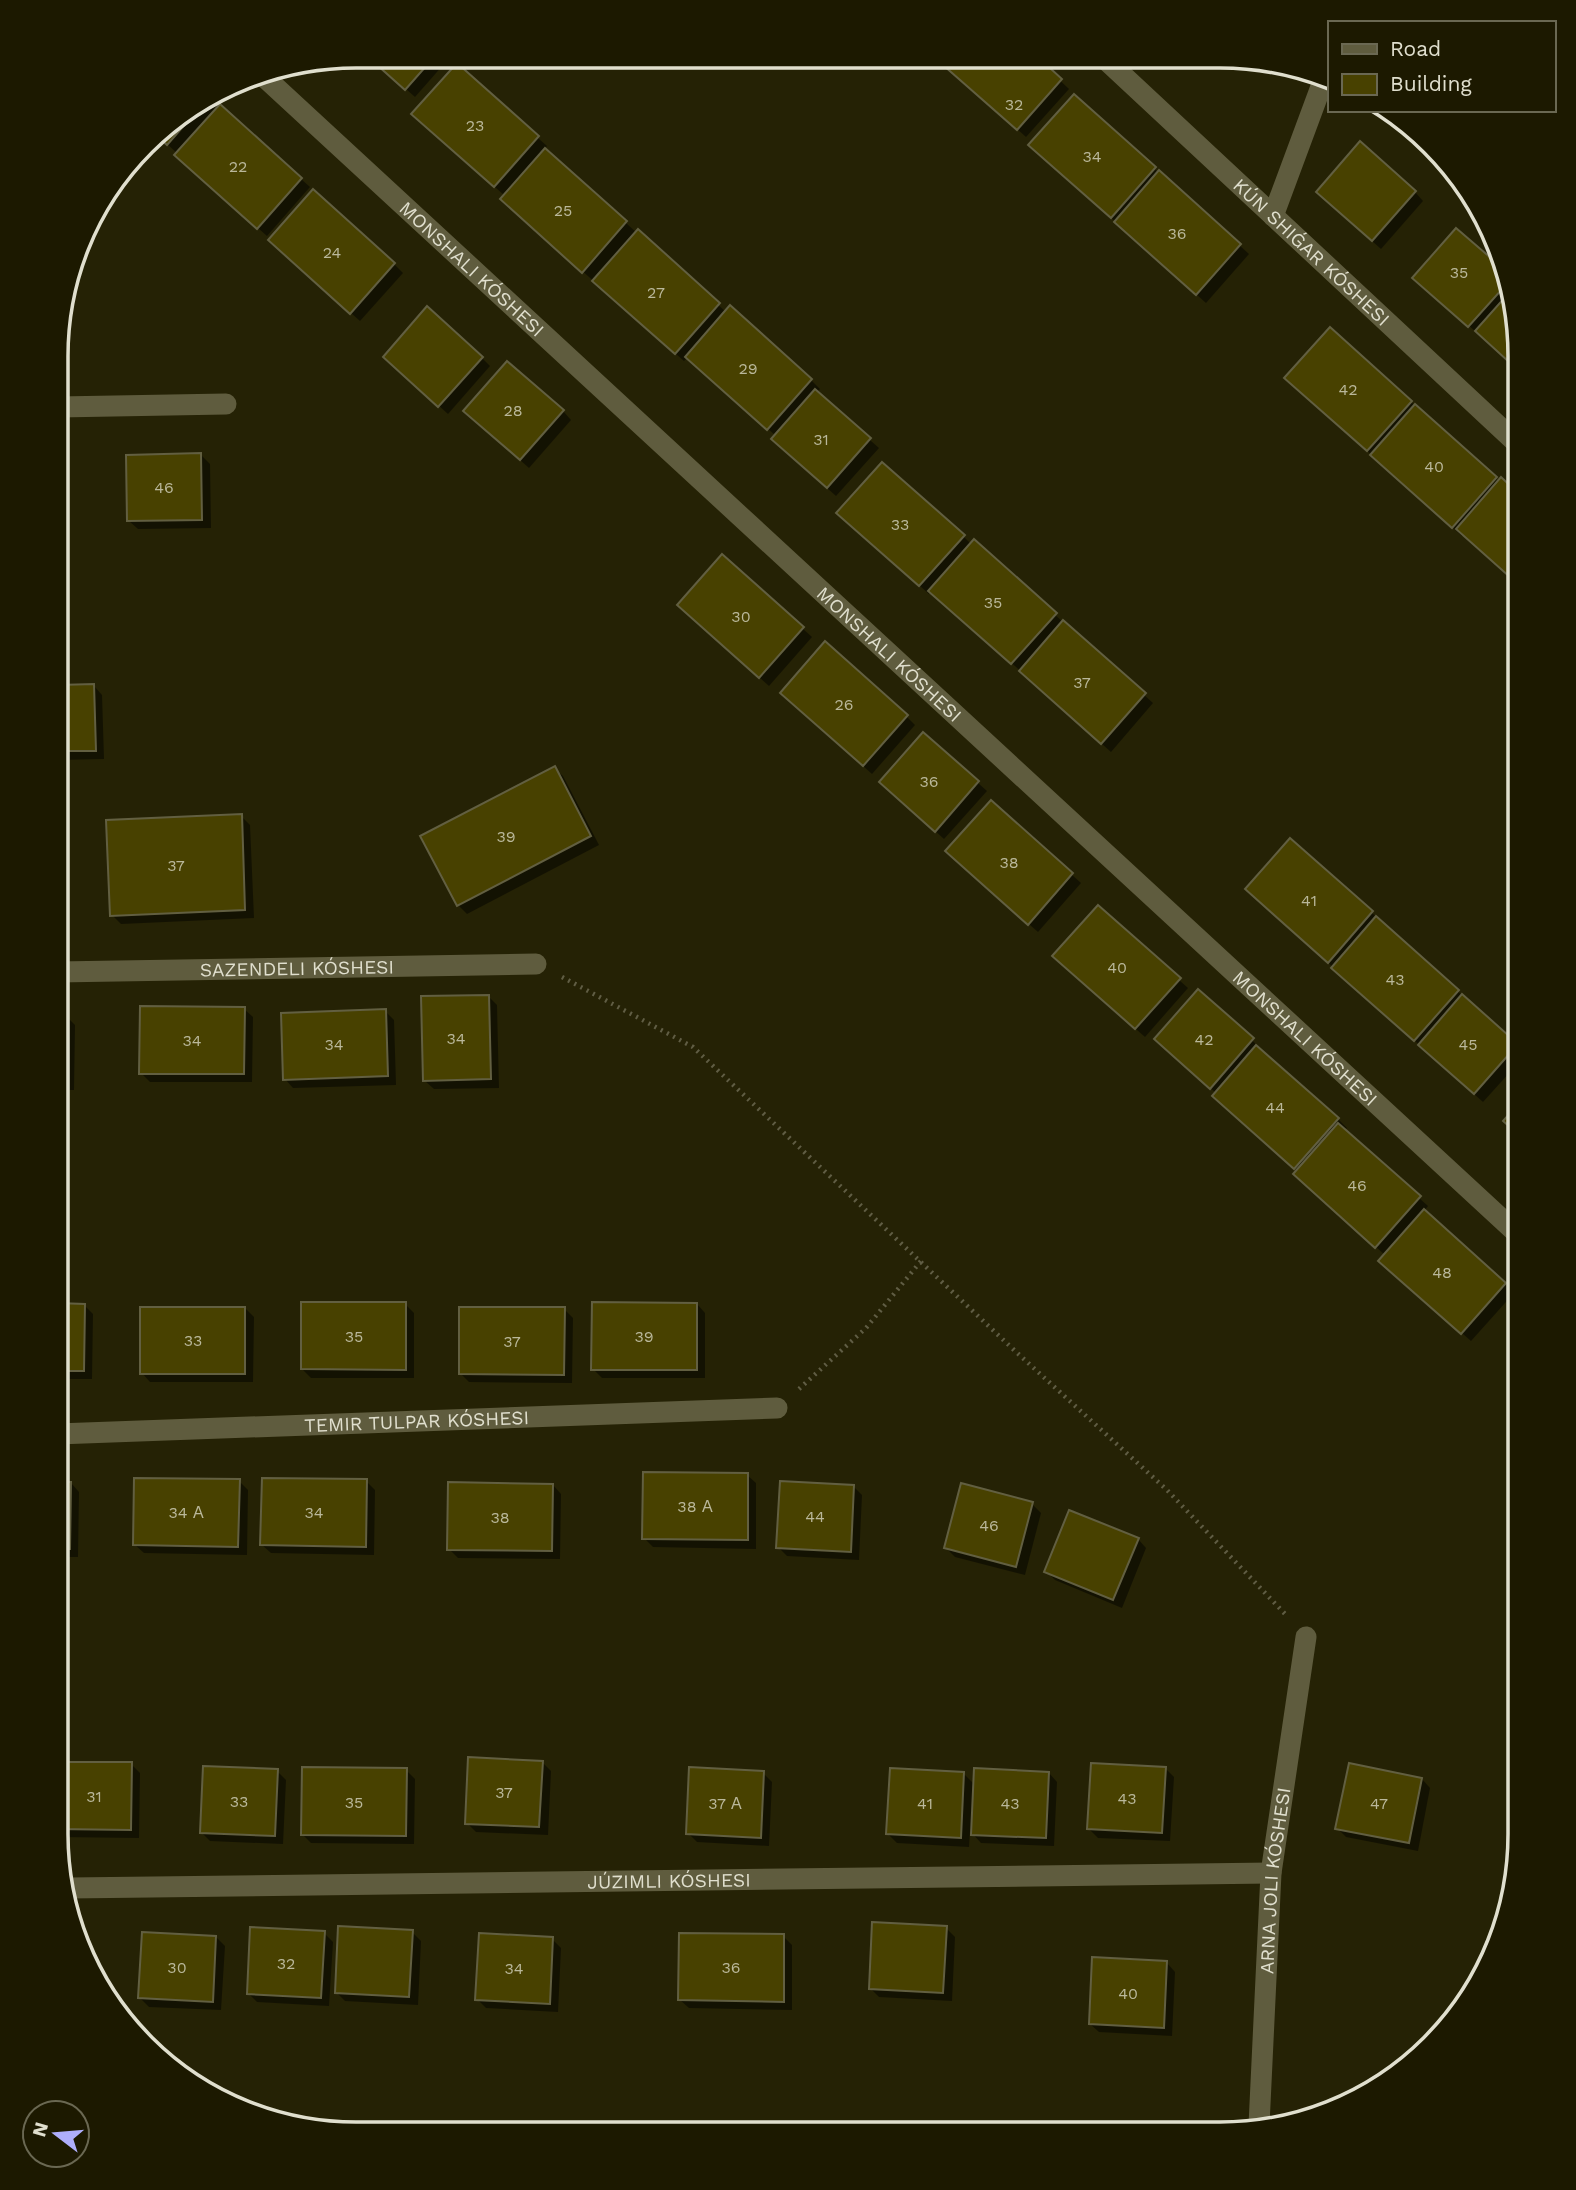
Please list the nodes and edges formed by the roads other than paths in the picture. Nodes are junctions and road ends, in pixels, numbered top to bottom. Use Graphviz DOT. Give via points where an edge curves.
graph roads {
  1 [pos="1115,68"];
  2 [pos="270,82"];
  3 [pos="1321,87"];
  4 [pos="1273,216"];
  5 [pos="226,404"];
  6 [pos="68,407"];
  7 [pos="1508,435"];
  8 [pos="536,964"];
  9 [pos="68,972"];
  10 [pos="1508,1225"];
  11 [pos="777,1408"];
  12 [pos="68,1434"];
  13 [pos="1306,1637"];
  14 [pos="1271,1873"];
  15 [pos="74,1888"];
  16 [pos="1258,2119"];
  1 -- 4 [label="street"];
  2 -- 10 [label="street"];
  3 -- 4 [label="street"];
  4 -- 7 [label="street"];
  5 -- 6 [label="street"];
  8 -- 9 [label="street, SAZENDELI KÓSHESI"];
  11 -- 12 [label="street, TEMIR TULPAR KÓSHESI"];
  13 -- 14 [label="street"];
  14 -- 15 [label="street, JÚZIMLI KÓSHESI"];
  14 -- 16 [label="street"];
}
